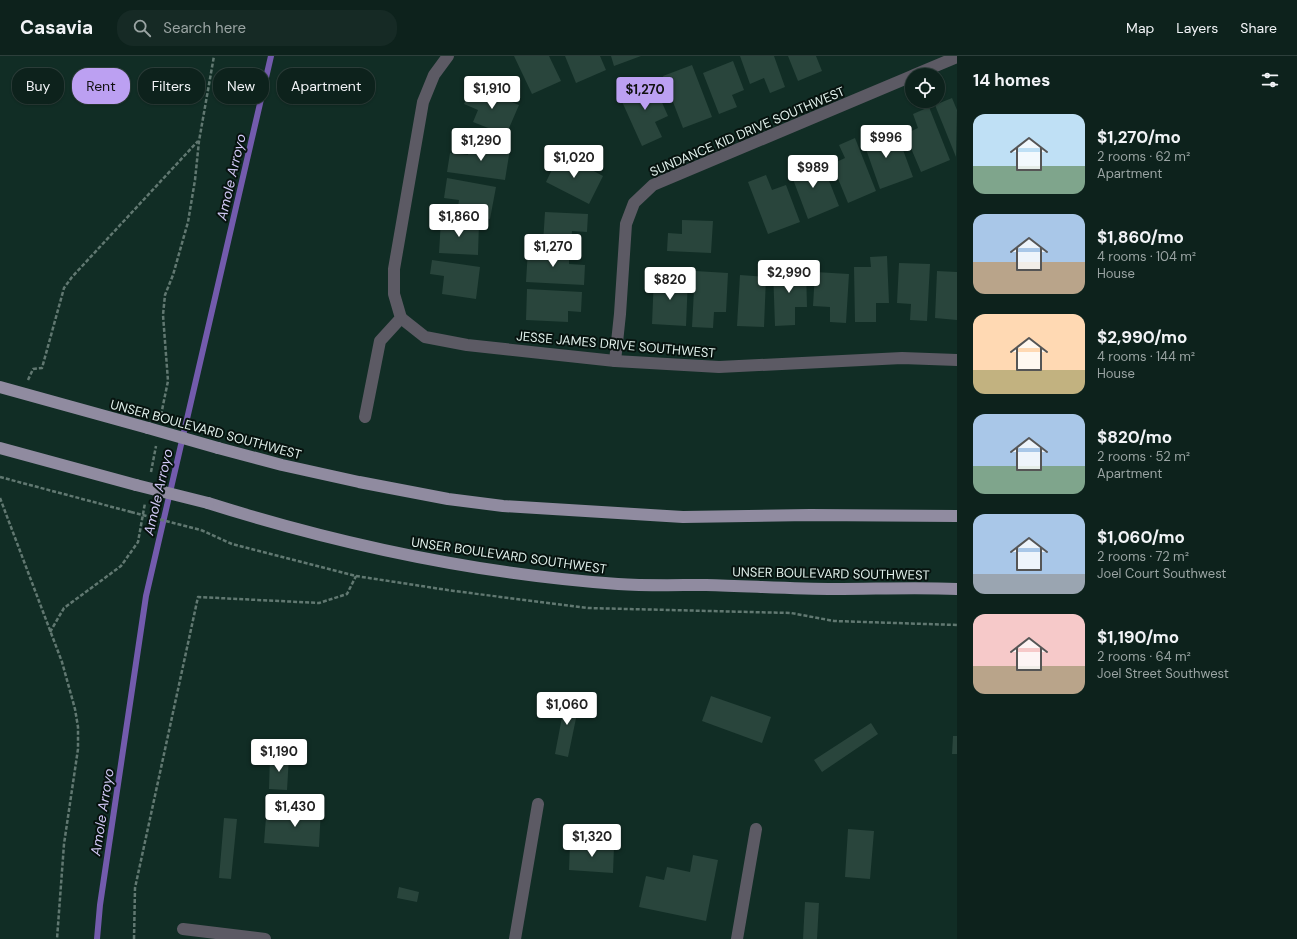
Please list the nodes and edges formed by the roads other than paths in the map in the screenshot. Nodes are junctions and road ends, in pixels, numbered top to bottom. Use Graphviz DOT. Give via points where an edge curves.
graph roads {
  1 [pos="448,56"];
  2 [pos="957,57"];
  3 [pos="930,68"];
  4 [pos="905,78"];
  5 [pos="401,318"];
  6 [pos="957,360"];
  7 [pos="615,361"];
  8 [pos="0,387"];
  9 [pos="365,417"];
  10 [pos="0,448"];
  11 [pos="957,516"];
  12 [pos="957,589"];
  13 [pos="538,804"];
  14 [pos="756,829"];
  15 [pos="183,929"];
  16 [pos="265,939"];
  17 [pos="515,939"];
  18 [pos="737,939"];
  1 -- 5 [label="street" via="434,75 423,102 394,269 394,294"];
  2 -- 3 [label="street, SUNDANCE KID DRIVE SOUTHWEST"];
  4 -- 7 [label="street, SUNDANCE KID DRIVE SOUTHWEST" via="652,185 634,203 626,224"];
  5 -- 7 [label="street, JESSE JAMES DRIVE SOUTHWEST" via="425,337 467,345"];
  5 -- 9 [label="street" via="380,341"];
  6 -- 7 [label="street, JESSE JAMES DRIVE SOUTHWEST" via="902,358 719,367"];
  8 -- 11 [label="main road, UNSER BOULEVARD SOUTHWEST, bridge" via="282,465 448,499 503,506 683,516"];
  10 -- 12 [label="main road, UNSER BOULEVARD SOUTHWEST, bridge" via="319,536 402,555 482,568 619,584"];
  13 -- 17 [label="street"];
  14 -- 18 [label="street"];
  15 -- 16 [label="street"];
}
